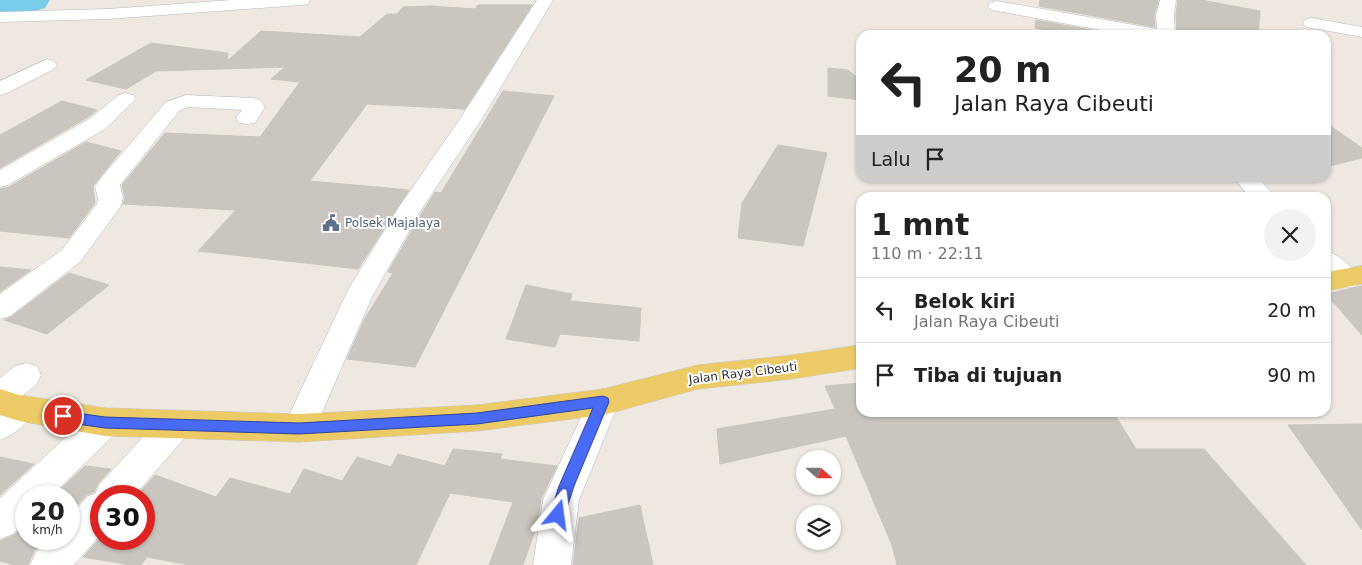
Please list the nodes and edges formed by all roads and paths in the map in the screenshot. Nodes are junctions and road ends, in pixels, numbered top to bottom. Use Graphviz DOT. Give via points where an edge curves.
graph roads {
  1 [pos="302,0"];
  2 [pos="545,0"];
  3 [pos="1168,0"];
  4 [pos="997,6"];
  5 [pos="0,17"];
  6 [pos="1312,23"];
  7 [pos="1130,30"];
  8 [pos="1166,30"];
  9 [pos="1362,32"];
  10 [pos="47,65"];
  11 [pos="0,89"];
  12 [pos="126,99"];
  13 [pos="247,118"];
  14 [pos="0,180"];
  15 [pos="1250,182"];
  16 [pos="1259,192"];
  17 [pos="1331,265"];
  18 [pos="1345,278"];
  19 [pos="0,309"];
  20 [pos="856,357"];
  21 [pos="26,375"];
  22 [pos="603,402"];
  23 [pos="5,408"];
  24 [pos="105,422"];
  25 [pos="176,424"];
  26 [pos="299,428"];
  27 [pos="39,485"];
  28 [pos="122,485"];
  29 [pos="15,508"];
  30 [pos="90,520"];
  31 [pos="0,522"];
  32 [pos="49,565"];
  33 [pos="552,565"];
  1 -- 5 [label="street" via="108,14"];
  2 -- 26 [label="street" via="470,120 408,210 358,297"];
  3 -- 8 [label="street"];
  4 -- 7 [label="street"];
  6 -- 9 [label="street"];
  10 -- 11 [label="street"];
  12 -- 14 [label="street" via="97,124"];
  13 -- 19 [label="street" via="255,107 253,104 186,101 173,106 109,183 109,206 71,256"];
  15 -- 16 [label="street"];
  17 -- 18 [label="street"];
  20 -- 22 [label="main road, Jalan Raya Cibeuti" via="698,377"];
  21 -- 23 [label="street"];
  22 -- 26 [label="main road, Jalan Raya Cibeuti" via="477,418"];
  22 -- 33 [label="street" via="561,500"];
  23 -- 24 [label="main road, Jalan Raya Cibeuti"];
  24 -- 25 [label="main road, Jalan Raya Cibeuti"];
  24 -- 27 [label="street"];
  25 -- 26 [label="main road, Jalan Raya Cibeuti"];
  25 -- 28 [label="street"];
  29 -- 31 [label="street"];
  30 -- 32 [label="street"];
}
